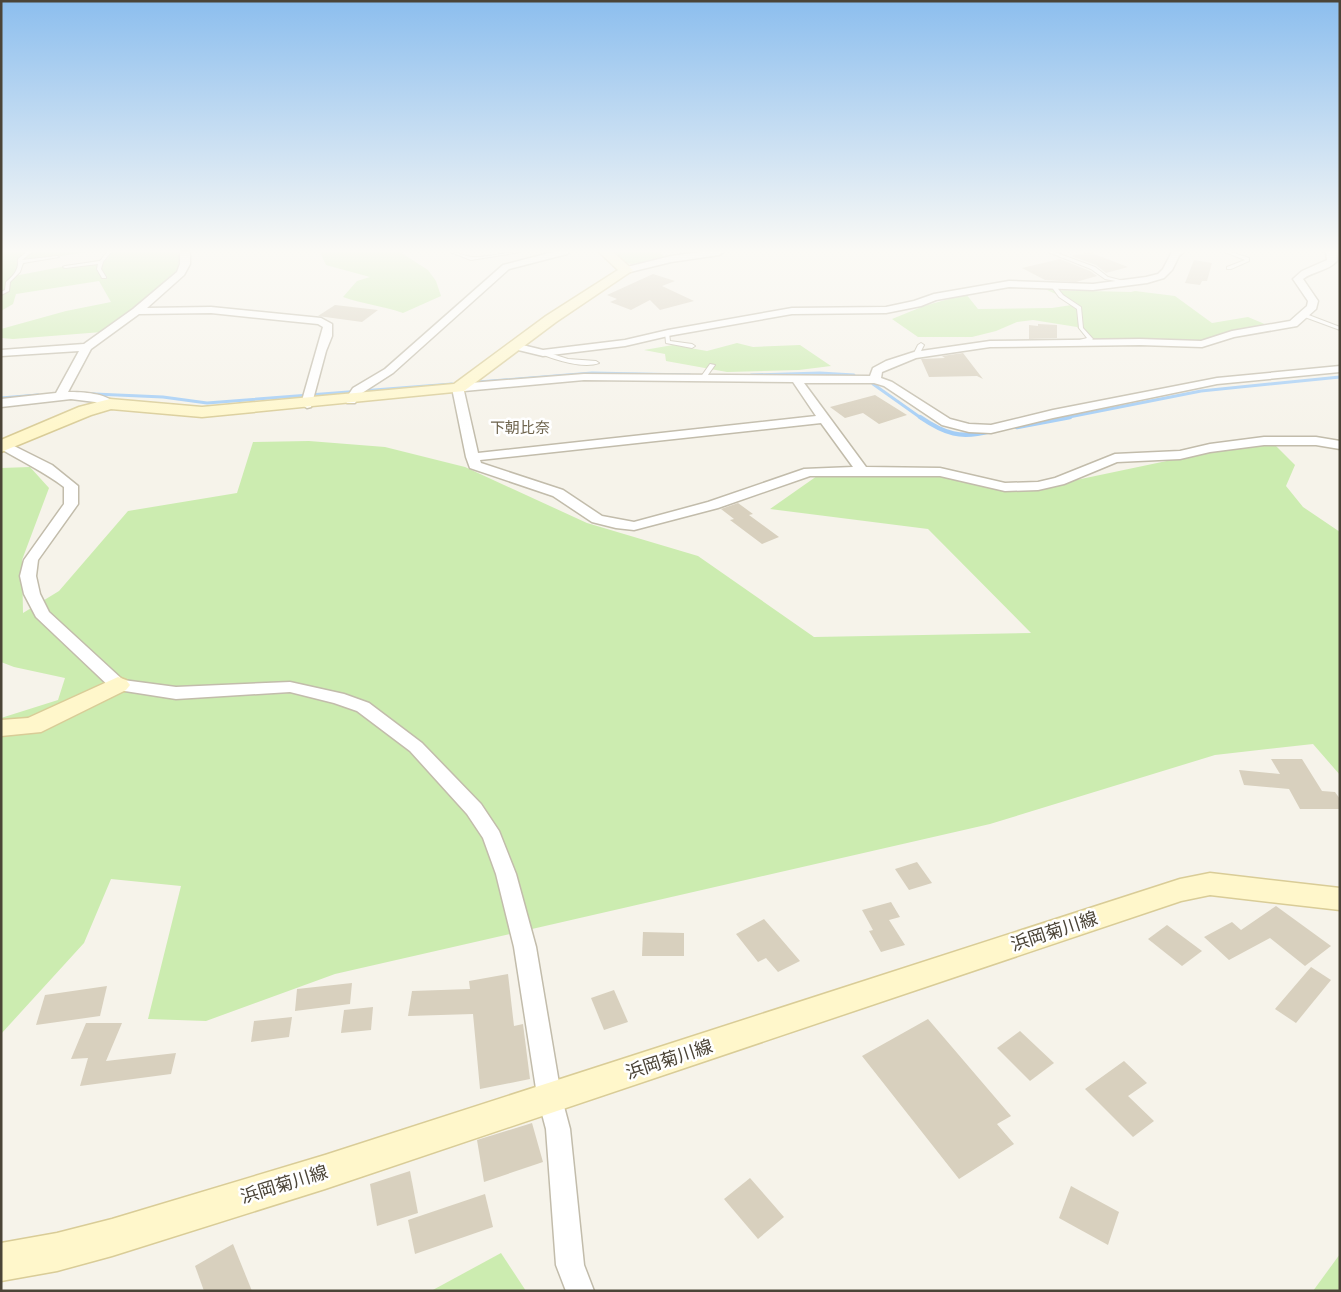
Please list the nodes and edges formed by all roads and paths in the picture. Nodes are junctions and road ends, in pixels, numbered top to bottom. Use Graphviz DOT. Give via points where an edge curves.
graph roads {
  1 [pos="135,312"];
  2 [pos="234,312"];
  3 [pos="456,312"];
  4 [pos="564,312"];
  5 [pos="785,312"];
  6 [pos="1079,312"];
  7 [pos="1307,312"];
  8 [pos="1304,315"];
  9 [pos="1340,328"];
  10 [pos="667,333"];
  11 [pos="1074,343"];
  12 [pos="514,346"];
  13 [pos="692,346"];
  14 [pos="87,347"];
  15 [pos="543,352"];
  16 [pos="1,353"];
  17 [pos="596,363"];
  18 [pos="712,366"];
  19 [pos="1340,369"];
  20 [pos="704,376"];
  21 [pos="796,378"];
  22 [pos="875,380"];
  23 [pos="458,388"];
  24 [pos="62,394"];
  25 [pos="353,395"];
  26 [pos="308,399"];
  27 [pos="1,403"];
  28 [pos="110,404"];
  29 [pos="823,419"];
  30 [pos="1340,445"];
  31 [pos="3,446"];
  32 [pos="472,457"];
  33 [pos="862,471"];
  34 [pos="118,686"];
  35 [pos="1,728"];
  36 [pos="1340,899"];
  37 [pos="549,1095"];
  38 [pos="1,1262"];
  39 [pos="580,1291"];
  1 -- 14 [label="street"];
  2 -- 26 [label="street" via="321,321 328,326"];
  3 -- 25 [label="street" via="389,371"];
  4 -- 12 [label="street"];
  5 -- 10 [label="street"];
  6 -- 11 [label="lane" via="1081,328 1090,339"];
  7 -- 8 [label="street"];
  8 -- 9 [label="lane"];
  8 -- 11 [label="street" via="1293,324 1232,334 1202,344"];
  10 -- 13 [label="lane" via="668,342"];
  10 -- 15 [label="street" via="625,342"];
  11 -- 22 [label="street" via="990,344 918,350 877,370"];
  12 -- 15 [label="street"];
  12 -- 23 [label="street"];
  14 -- 16 [label="street"];
  14 -- 24 [label="street"];
  15 -- 17 [label="lane" via="567,361"];
  18 -- 20 [label="lane"];
  19 -- 22 [label="street" via="1217,381 991,429 946,422 888,384"];
  20 -- 21 [label="street"];
  20 -- 23 [label="street" via="566,378"];
  21 -- 22 [label="street"];
  21 -- 29 [label="street"];
  23 -- 25 [label="street"];
  23 -- 32 [label="street"];
  24 -- 27 [label="street"];
  24 -- 28 [label="street"];
  25 -- 26 [label="street"];
  26 -- 28 [label="street" via="202,412"];
  28 -- 31 [label="street"];
  29 -- 32 [label="street"];
  29 -- 33 [label="street"];
  30 -- 33 [label="street" via="1316,441 1264,441 1210,448 1180,456 1115,458 1038,486 1005,487 940,472"];
  31 -- 34 [label="street" via="47,468 71,486 71,504 31,560 28,576 32,594 42,614"];
  32 -- 33 [label="street" via="475,465 558,493 597,519 634,526 713,505 809,472"];
  34 -- 35 [label="street" via="32,726"];
  34 -- 37 [label="street" via="176,693 290,687 363,707 416,747 474,809 492,836 506,874 525,947"];
  36 -- 37 [label="street, 浜岡菊川線" via="1210,884 1180,890 637,1070"];
  37 -- 38 [label="street, 浜岡菊川線" via="148,1228 91,1244"];
  37 -- 39 [label="street" via="558,1129 570,1265"];
}
